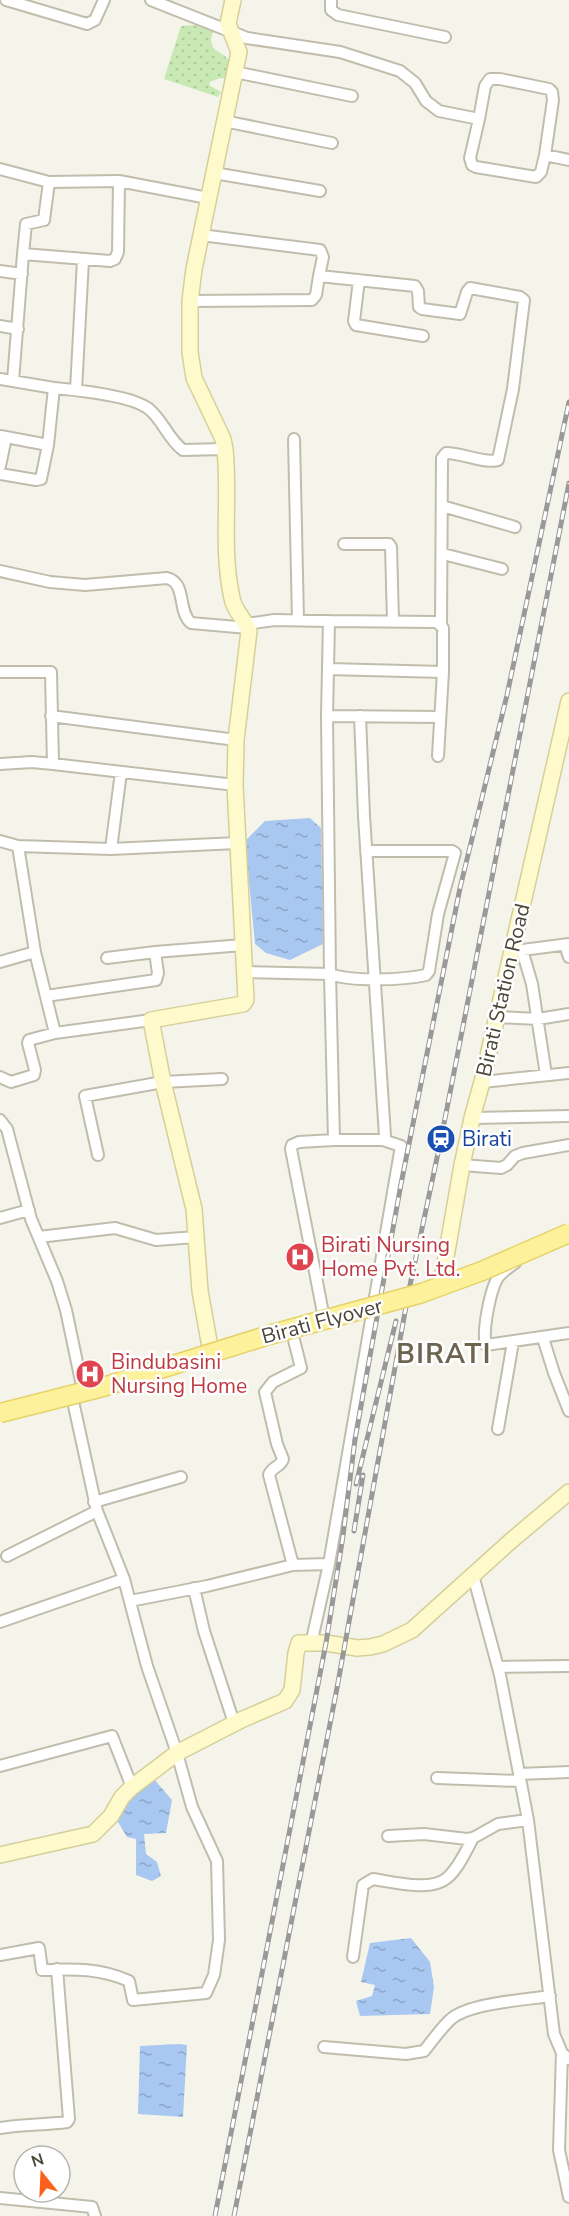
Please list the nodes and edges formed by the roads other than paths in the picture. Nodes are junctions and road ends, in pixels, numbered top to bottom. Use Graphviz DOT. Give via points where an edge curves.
graph roads {
  1 [pos="6,0"];
  2 [pos="104,0"];
  3 [pos="151,0"];
  4 [pos="233,0"];
  5 [pos="330,0"];
  6 [pos="229,30"];
  7 [pos="445,37"];
  8 [pos="235,72"];
  9 [pos="351,96"];
  10 [pos="479,119"];
  11 [pos="224,121"];
  12 [pos="332,143"];
  13 [pos="545,155"];
  14 [pos="569,160"];
  15 [pos="0,169"];
  16 [pos="214,173"];
  17 [pos="119,181"];
  18 [pos="49,182"];
  19 [pos="320,191"];
  20 [pos="208,198"];
  21 [pos="201,235"];
  22 [pos="23,254"];
  23 [pos="83,260"];
  24 [pos="0,271"];
  25 [pos="22,274"];
  26 [pos="319,276"];
  27 [pos="359,280"];
  28 [pos="190,301"];
  29 [pos="0,326"];
  30 [pos="18,329"];
  31 [pos="423,336"];
  32 [pos="0,379"];
  33 [pos="13,381"];
  34 [pos="54,388"];
  35 [pos="76,390"];
  36 [pos="3,436"];
  37 [pos="294,439"];
  38 [pos="48,445"];
  39 [pos="225,449"];
  40 [pos="0,466"];
  41 [pos="0,474"];
  42 [pos="442,506"];
  43 [pos="515,527"];
  44 [pos="344,544"];
  45 [pos="442,554"];
  46 [pos="502,569"];
  47 [pos="0,571"];
  48 [pos="298,620"];
  49 [pos="329,621"];
  50 [pos="393,621"];
  51 [pos="441,625"];
  52 [pos="247,626"];
  53 [pos="328,669"];
  54 [pos="0,672"];
  55 [pos="443,672"];
  56 [pos="569,701"];
  57 [pos="51,716"];
  58 [pos="327,716"];
  59 [pos="360,716"];
  60 [pos="440,717"];
  61 [pos="236,740"];
  62 [pos="438,756"];
  63 [pos="0,764"];
  64 [pos="53,764"];
  65 [pos="121,772"];
  66 [pos="235,785"];
  67 [pos="0,842"];
  68 [pos="237,843"];
  69 [pos="18,846"];
  70 [pos="111,849"];
  71 [pos="366,851"];
  72 [pos="243,945"];
  73 [pos="567,945"];
  74 [pos="517,951"];
  75 [pos="35,952"];
  76 [pos="155,952"];
  77 [pos="569,957"];
  78 [pos="107,958"];
  79 [pos="0,962"];
  80 [pos="245,972"];
  81 [pos="330,974"];
  82 [pos="375,979"];
  83 [pos="46,996"];
  84 [pos="569,1014"];
  85 [pos="497,1017"];
  86 [pos="538,1019"];
  87 [pos="151,1020"];
  88 [pos="55,1033"];
  89 [pos="569,1073"];
  90 [pos="546,1075"];
  91 [pos="0,1077"];
  92 [pos="222,1079"];
  93 [pos="163,1082"];
  94 [pos="482,1082"];
  95 [pos="569,1116"];
  96 [pos="472,1118"];
  97 [pos="0,1120"];
  98 [pos="334,1140"];
  99 [pos="383,1140"];
  100 [pos="569,1145"];
  101 [pos="98,1155"];
  102 [pos="462,1165"];
  103 [pos="28,1210"];
  104 [pos="0,1218"];
  105 [pos="569,1225"];
  106 [pos="569,1233"];
  107 [pos="39,1237"];
  108 [pos="196,1237"];
  109 [pos="569,1243"];
  110 [pos="442,1280"];
  111 [pos="374,1300"];
  112 [pos="323,1313"];
  113 [pos="300,1334"];
  114 [pos="569,1334"];
  115 [pos="543,1338"];
  116 [pos="513,1342"];
  117 [pos="210,1347"];
  118 [pos="76,1392"];
  119 [pos="566,1393"];
  120 [pos="0,1405"];
  121 [pos="569,1411"];
  122 [pos="0,1413"];
  123 [pos="0,1421"];
  124 [pos="498,1429"];
  125 [pos="181,1477"];
  126 [pos="569,1492"];
  127 [pos="95,1507"];
  128 [pos="7,1556"];
  129 [pos="329,1564"];
  130 [pos="293,1565"];
  131 [pos="473,1575"];
  132 [pos="124,1579"];
  133 [pos="194,1588"];
  134 [pos="129,1601"];
  135 [pos="0,1622"];
  136 [pos="311,1644"];
  137 [pos="569,1666"];
  138 [pos="498,1667"];
  139 [pos="234,1723"];
  140 [pos="177,1753"];
  141 [pos="0,1766"];
  142 [pos="569,1772"];
  143 [pos="520,1777"];
  144 [pos="437,1778"];
  145 [pos="132,1787"];
  146 [pos="528,1820"];
  147 [pos="388,1836"];
  148 [pos="474,1838"];
  149 [pos="0,1855"];
  150 [pos="0,1955"];
  151 [pos="353,1957"];
  152 [pos="57,1969"];
  153 [pos="550,1996"];
  154 [pos="324,2047"];
  155 [pos="565,2056"];
  156 [pos="0,2128"];
  157 [pos="566,2167"];
  158 [pos="569,2197"];
  159 [pos="0,2198"];
  160 [pos="95,2216"];
  1 -- 2 [label="street" via="87,24 95,20"];
  3 -- 6 [label="street"];
  4 -- 6 [label="street"];
  5 -- 7 [label="street" via="331,10 338,15"];
  6 -- 8 [label="street" via="239,52"];
  6 -- 10 [label="street" via="247,38 340,52 400,71 439,111"];
  8 -- 9 [label="street"];
  8 -- 11 [label="street"];
  10 -- 13 [label="street" via="470,158 472,165 536,177"];
  10 -- 13 [label="street" via="490,79 549,89 553,100"];
  11 -- 12 [label="street"];
  11 -- 16 [label="street"];
  13 -- 14 [label="street"];
  15 -- 18 [label="street"];
  16 -- 19 [label="street"];
  16 -- 20 [label="street"];
  17 -- 18 [label="street"];
  17 -- 20 [label="street"];
  17 -- 23 [label="street" via="117,257 110,261"];
  18 -- 22 [label="street" via="44,220 26,224"];
  20 -- 21 [label="street"];
  21 -- 26 [label="street" via="320,250 324,257"];
  21 -- 28 [label="street"];
  22 -- 23 [label="street"];
  22 -- 25 [label="street"];
  23 -- 35 [label="street"];
  24 -- 25 [label="street"];
  25 -- 30 [label="street"];
  26 -- 27 [label="street"];
  26 -- 28 [label="street" via="312,300"];
  27 -- 31 [label="street" via="356,325"];
  27 -- 42 [label="street" via="415,286 418,307 458,314 470,288 524,300 500,457 491,462 459,453 442,455"];
  28 -- 39 [label="street" via="194,378"];
  29 -- 30 [label="street"];
  30 -- 33 [label="street"];
  32 -- 33 [label="street"];
  33 -- 34 [label="street"];
  34 -- 35 [label="street"];
  34 -- 38 [label="street"];
  35 -- 39 [label="street" via="138,402 149,408 183,450"];
  36 -- 38 [label="street"];
  36 -- 40 [label="street"];
  37 -- 48 [label="street"];
  38 -- 41 [label="street" via="39,480"];
  39 -- 52 [label="street" via="227,561 232,600"];
  42 -- 43 [label="street"];
  42 -- 45 [label="street"];
  44 -- 50 [label="street" via="391,547"];
  45 -- 46 [label="street"];
  45 -- 51 [label="street"];
  47 -- 52 [label="street" via="85,585 167,578 178,585 184,613 191,623"];
  48 -- 49 [label="street"];
  48 -- 52 [label="street"];
  49 -- 50 [label="street"];
  49 -- 53 [label="street"];
  50 -- 51 [label="street"];
  51 -- 55 [label="street"];
  52 -- 61 [label="street"];
  53 -- 55 [label="street"];
  53 -- 58 [label="street"];
  54 -- 57 [label="street" via="51,672"];
  55 -- 60 [label="street"];
  56 -- 74 [label="street, Birati Station Road"];
  57 -- 61 [label="street"];
  57 -- 64 [label="street"];
  58 -- 59 [label="street"];
  58 -- 81 [label="street"];
  59 -- 60 [label="street"];
  59 -- 71 [label="street"];
  60 -- 62 [label="street"];
  61 -- 66 [label="street"];
  63 -- 64 [label="street"];
  64 -- 65 [label="street"];
  65 -- 66 [label="street"];
  65 -- 70 [label="street"];
  66 -- 68 [label="street"];
  67 -- 69 [label="street"];
  68 -- 70 [label="street"];
  68 -- 72 [label="street"];
  69 -- 70 [label="street"];
  69 -- 75 [label="street"];
  71 -- 82 [label="street"];
  71 -- 82 [label="street" via="452,851 455,857 438,914 428,974"];
  72 -- 76 [label="street"];
  72 -- 80 [label="street"];
  73 -- 74 [label="street"];
  73 -- 77 [label="street"];
  74 -- 85 [label="street, Birati Station Road"];
  74 -- 86 [label="street" via="532,984"];
  75 -- 79 [label="street"];
  75 -- 83 [label="street"];
  76 -- 78 [label="street"];
  76 -- 83 [label="street" via="156,980"];
  80 -- 81 [label="street"];
  80 -- 87 [label="street" via="243,1004"];
  81 -- 82 [label="street"];
  81 -- 98 [label="street"];
  82 -- 99 [label="street"];
  83 -- 88 [label="street"];
  84 -- 86 [label="street"];
  85 -- 86 [label="street"];
  85 -- 94 [label="street, Birati Station Road"];
  86 -- 90 [label="street"];
  87 -- 88 [label="street"];
  87 -- 93 [label="street"];
  88 -- 91 [label="street" via="28,1042 34,1075 11,1082"];
  89 -- 90 [label="street"];
  90 -- 94 [label="street"];
  92 -- 93 [label="street"];
  93 -- 101 [label="street" via="85,1096"];
  93 -- 108 [label="street" via="189,1187"];
  94 -- 96 [label="street, Birati Station Road"];
  95 -- 96 [label="street"];
  96 -- 102 [label="street, Birati Station Road"];
  97 -- 103 [label="street" via="7,1129"];
  98 -- 99 [label="street"];
  98 -- 112 [label="street" via="299,1142 291,1149"];
  99 -- 111 [label="street" via="400,1146"];
  100 -- 102 [label="street" via="523,1153 501,1168"];
  102 -- 110 [label="street, Birati Station Road"];
  103 -- 104 [label="street"];
  103 -- 107 [label="street"];
  105 -- 110 [label="street"];
  106 -- 122 [label="main road, Birati Flyover, bridge" via="422,1293 103,1387"];
  107 -- 108 [label="street" via="115,1228 156,1240"];
  107 -- 118 [label="street" via="66,1310"];
  108 -- 117 [label="street" via="203,1316"];
  109 -- 116 [label="street" via="522,1259 496,1280 484,1342 488,1346"];
  110 -- 111 [label="street"];
  111 -- 112 [label="street"];
  111 -- 129 [label="street"];
  112 -- 113 [label="street" via="324,1323"];
  112 -- 117 [label="street"];
  113 -- 118 [label="street" via="127,1388"];
  113 -- 130 [label="street" via="301,1368 273,1382 265,1392 283,1459 269,1475"];
  114 -- 115 [label="street"];
  115 -- 116 [label="street"];
  115 -- 119 [label="street"];
  116 -- 124 [label="street"];
  117 -- 118 [label="street"];
  118 -- 120 [label="street"];
  118 -- 123 [label="street"];
  118 -- 127 [label="street"];
  119 -- 121 [label="street"];
  125 -- 127 [label="street"];
  126 -- 131 [label="street"];
  127 -- 128 [label="street"];
  127 -- 132 [label="street"];
  129 -- 130 [label="street"];
  129 -- 136 [label="street"];
  130 -- 133 [label="street"];
  131 -- 136 [label="street" via="412,1630 397,1638 370,1647"];
  131 -- 138 [label="street"];
  132 -- 134 [label="street"];
  132 -- 135 [label="street"];
  133 -- 134 [label="street"];
  133 -- 139 [label="street"];
  134 -- 140 [label="street"];
  136 -- 139 [label="street" via="299,1643 292,1690 285,1701"];
  137 -- 138 [label="street"];
  138 -- 143 [label="street"];
  139 -- 140 [label="street"];
  140 -- 145 [label="street"];
  140 -- 152 [label="street" via="192,1807 217,1862 219,1940 214,1975 206,1993 133,2000 129,1981 84,1968"];
  141 -- 145 [label="street" via="112,1736"];
  142 -- 143 [label="street"];
  143 -- 144 [label="street"];
  143 -- 146 [label="street"];
  145 -- 149 [label="street" via="93,1834"];
  146 -- 148 [label="street" via="498,1824"];
  146 -- 153 [label="street"];
  147 -- 148 [label="street"];
  148 -- 151 [label="street" via="449,1877 440,1883 429,1886 367,1881 363,1885"];
  150 -- 152 [label="street" via="39,1948 42,1970"];
  152 -- 156 [label="street" via="69,2119"];
  153 -- 154 [label="street" via="461,2012 441,2028 424,2050 406,2054"];
  153 -- 155 [label="street" via="554,2034"];
  155 -- 157 [label="street" via="559,2150"];
  157 -- 158 [label="street"];
  159 -- 160 [label="street" via="92,2207"];
}
